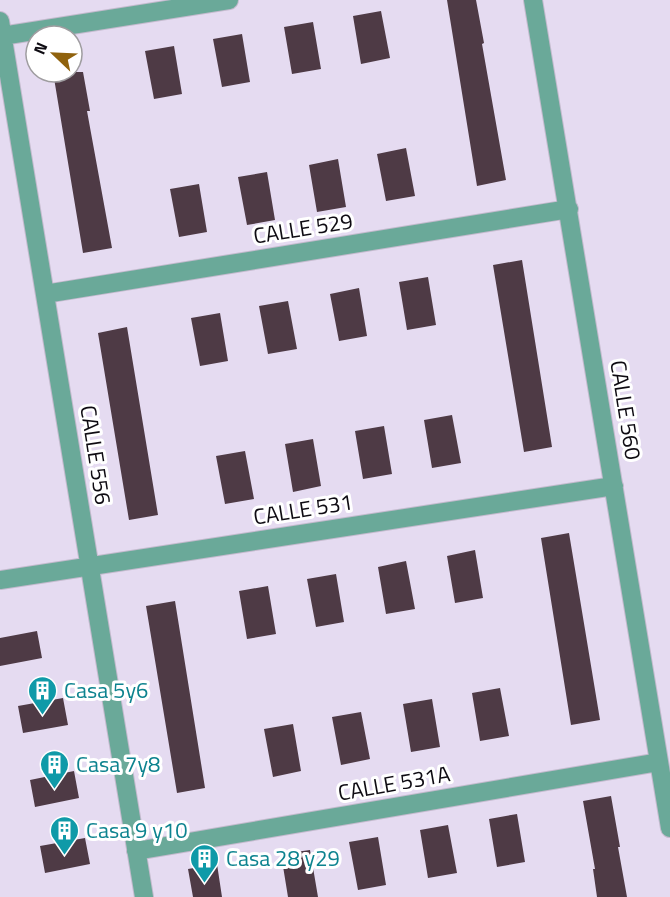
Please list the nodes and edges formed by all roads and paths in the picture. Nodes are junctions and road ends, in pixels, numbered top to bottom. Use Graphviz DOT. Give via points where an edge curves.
graph roads {
  1 [pos="229,0"];
  2 [pos="533,0"];
  3 [pos="1,29"];
  4 [pos="569,209"];
  5 [pos="45,294"];
  6 [pos="614,486"];
  7 [pos="89,566"];
  8 [pos="0,580"];
  9 [pos="659,762"];
  10 [pos="670,828"];
  11 [pos="136,851"];
  12 [pos="144,897"];
  1 -- 3 [label="street"];
  2 -- 4 [label="street, CALLE 560"];
  3 -- 5 [label="street, CALLE 556"];
  4 -- 5 [label="street, CALLE 529"];
  4 -- 6 [label="street, CALLE 560"];
  5 -- 7 [label="street, CALLE 556"];
  6 -- 7 [label="street, CALLE 531"];
  6 -- 9 [label="street, CALLE 560"];
  7 -- 8 [label="street, CALLE 531"];
  7 -- 11 [label="street, CALLE 556"];
  9 -- 10 [label="street, CALLE 560"];
  9 -- 11 [label="street, CALLE 531A"];
  11 -- 12 [label="street, CALLE 556"];
}
